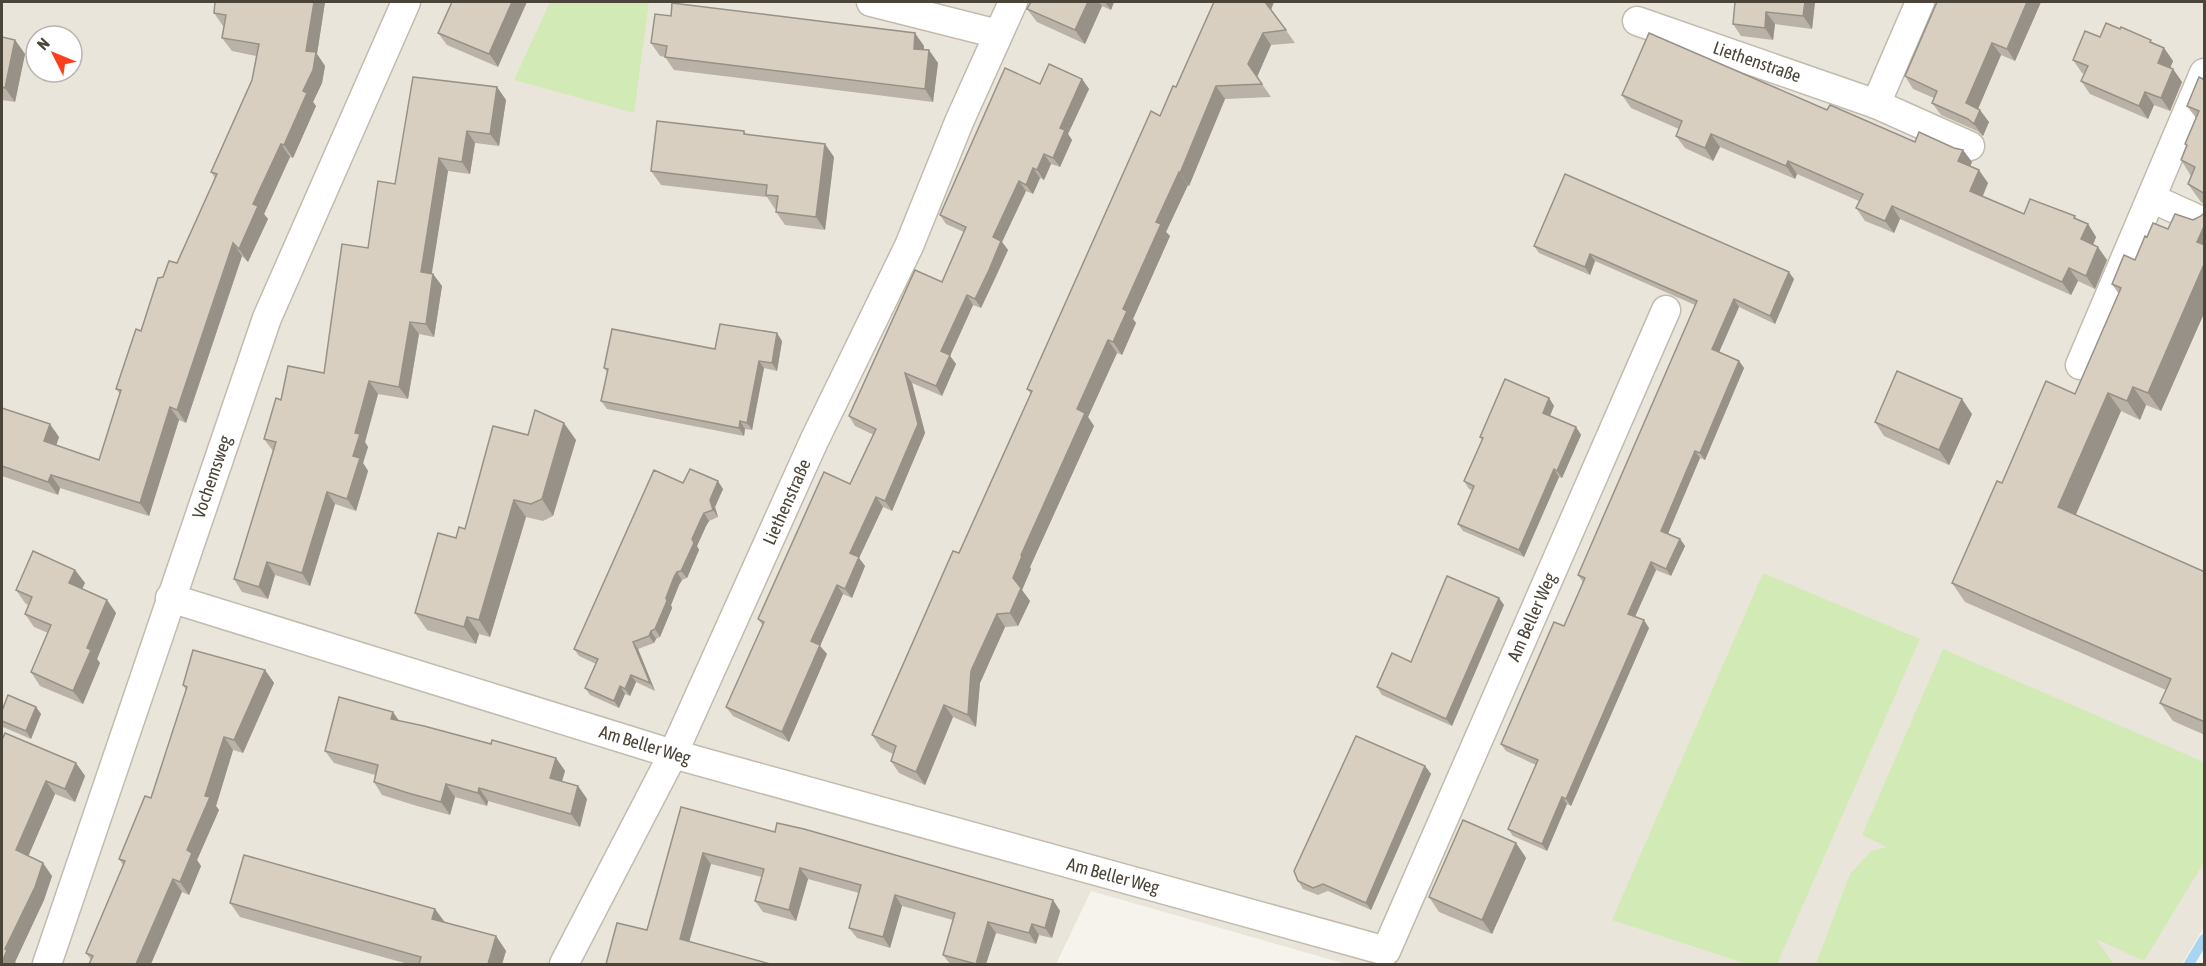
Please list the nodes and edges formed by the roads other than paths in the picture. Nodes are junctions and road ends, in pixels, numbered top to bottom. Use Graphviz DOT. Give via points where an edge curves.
graph roads {
  1 [pos="406,2"];
  2 [pos="871,2"];
  3 [pos="1013,2"];
  4 [pos="1920,2"];
  5 [pos="1637,21"];
  6 [pos="998,34"];
  7 [pos="2205,73"];
  8 [pos="1876,104"];
  9 [pos="1970,146"];
  10 [pos="2151,198"];
  11 [pos="2205,222"];
  12 [pos="1666,310"];
  13 [pos="2080,365"];
  14 [pos="170,598"];
  15 [pos="673,754"];
  16 [pos="47,964"];
  17 [pos="564,964"];
  1 -- 14 [label="street, Vochemsweg" via="267,318"];
  2 -- 6 [label="street"];
  3 -- 6 [label="street, Liethenstraße"];
  4 -- 8 [label="street"];
  5 -- 8 [label="street, Liethenstraße"];
  6 -- 15 [label="street, Liethenstraße" via="909,246 814,441"];
  7 -- 10 [label="street"];
  8 -- 9 [label="street, Liethenstraße"];
  10 -- 11 [label="street"];
  10 -- 13 [label="street"];
  12 -- 15 [label="street, Am Beller Weg" via="1386,951"];
  14 -- 15 [label="street, Am Beller Weg"];
  14 -- 16 [label="street, Vochemsweg"];
  15 -- 17 [label="street, Liethenstraße"];
}
